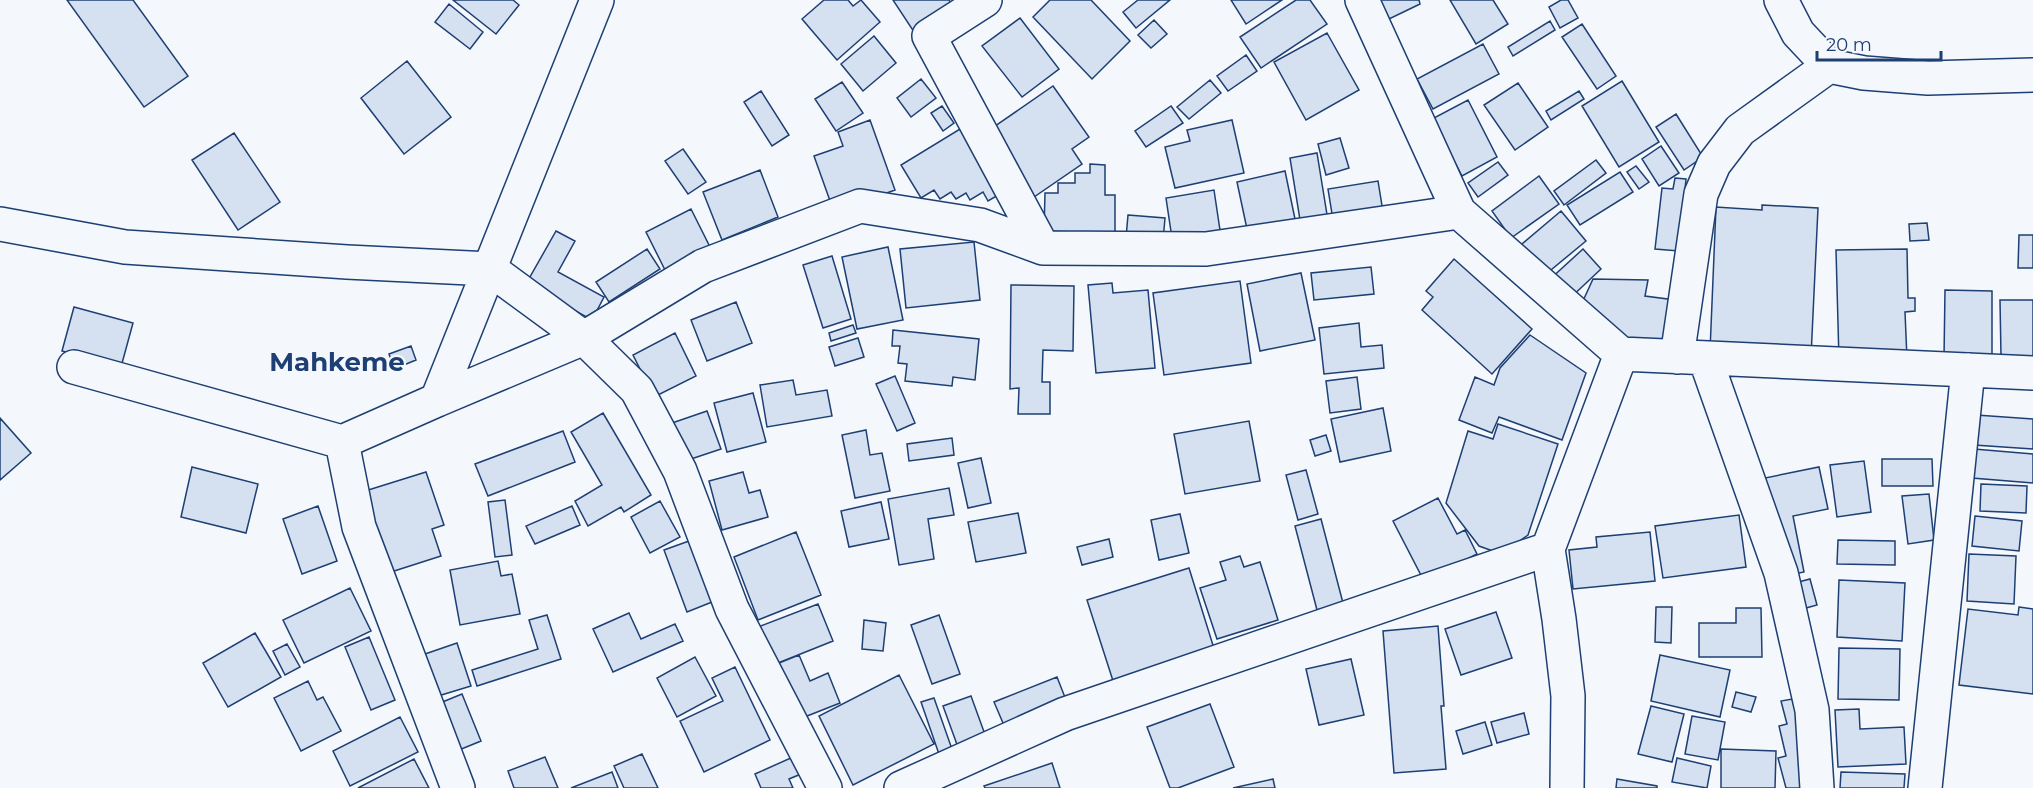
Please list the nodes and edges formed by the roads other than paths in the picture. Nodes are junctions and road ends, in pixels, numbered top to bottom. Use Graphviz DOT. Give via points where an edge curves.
graph roads {
  1 [pos="597,0"];
  2 [pos="985,0"];
  3 [pos="1362,0"];
  4 [pos="1781,0"];
  5 [pos="1829,66"];
  6 [pos="2033,75"];
  7 [pos="1459,212"];
  8 [pos="0,224"];
  9 [pos="1043,248"];
  10 [pos="490,268"];
  11 [pos="584,338"];
  12 [pos="1621,354"];
  13 [pos="1691,357"];
  14 [pos="74,367"];
  15 [pos="1968,370"];
  16 [pos="2033,373"];
  17 [pos="437,400"];
  18 [pos="342,442"];
  19 [pos="1548,549"];
  20 [pos="458,788"];
  21 [pos="825,788"];
  22 [pos="901,788"];
  23 [pos="1567,788"];
  24 [pos="1817,788"];
  25 [pos="1925,788"];
  1 -- 10 [label="street"];
  2 -- 9 [label="street" via="929,36"];
  3 -- 7 [label="street"];
  4 -- 5 [label="street" via="1798,33"];
  5 -- 6 [label="street" via="1928,78"];
  5 -- 13 [label="street" via="1740,130 1714,164 1701,194"];
  7 -- 9 [label="street" via="1206,249"];
  7 -- 12 [label="street"];
  8 -- 10 [label="street" via="125,247"];
  9 -- 11 [label="street" via="980,225 860,206 703,266"];
  10 -- 11 [label="street"];
  10 -- 17 [label="street"];
  11 -- 17 [label="street"];
  11 -- 21 [label="street" via="637,390 680,471 732,609"];
  12 -- 13 [label="street"];
  12 -- 19 [label="street"];
  13 -- 15 [label="street"];
  13 -- 24 [label="street" via="1781,573 1812,710"];
  14 -- 18 [label="street"];
  15 -- 16 [label="street"];
  15 -- 25 [label="street"];
  17 -- 18 [label="street"];
  18 -- 20 [label="street" via="359,527"];
  19 -- 22 [label="street" via="1065,714"];
  19 -- 23 [label="street" via="1568,696"];
}
